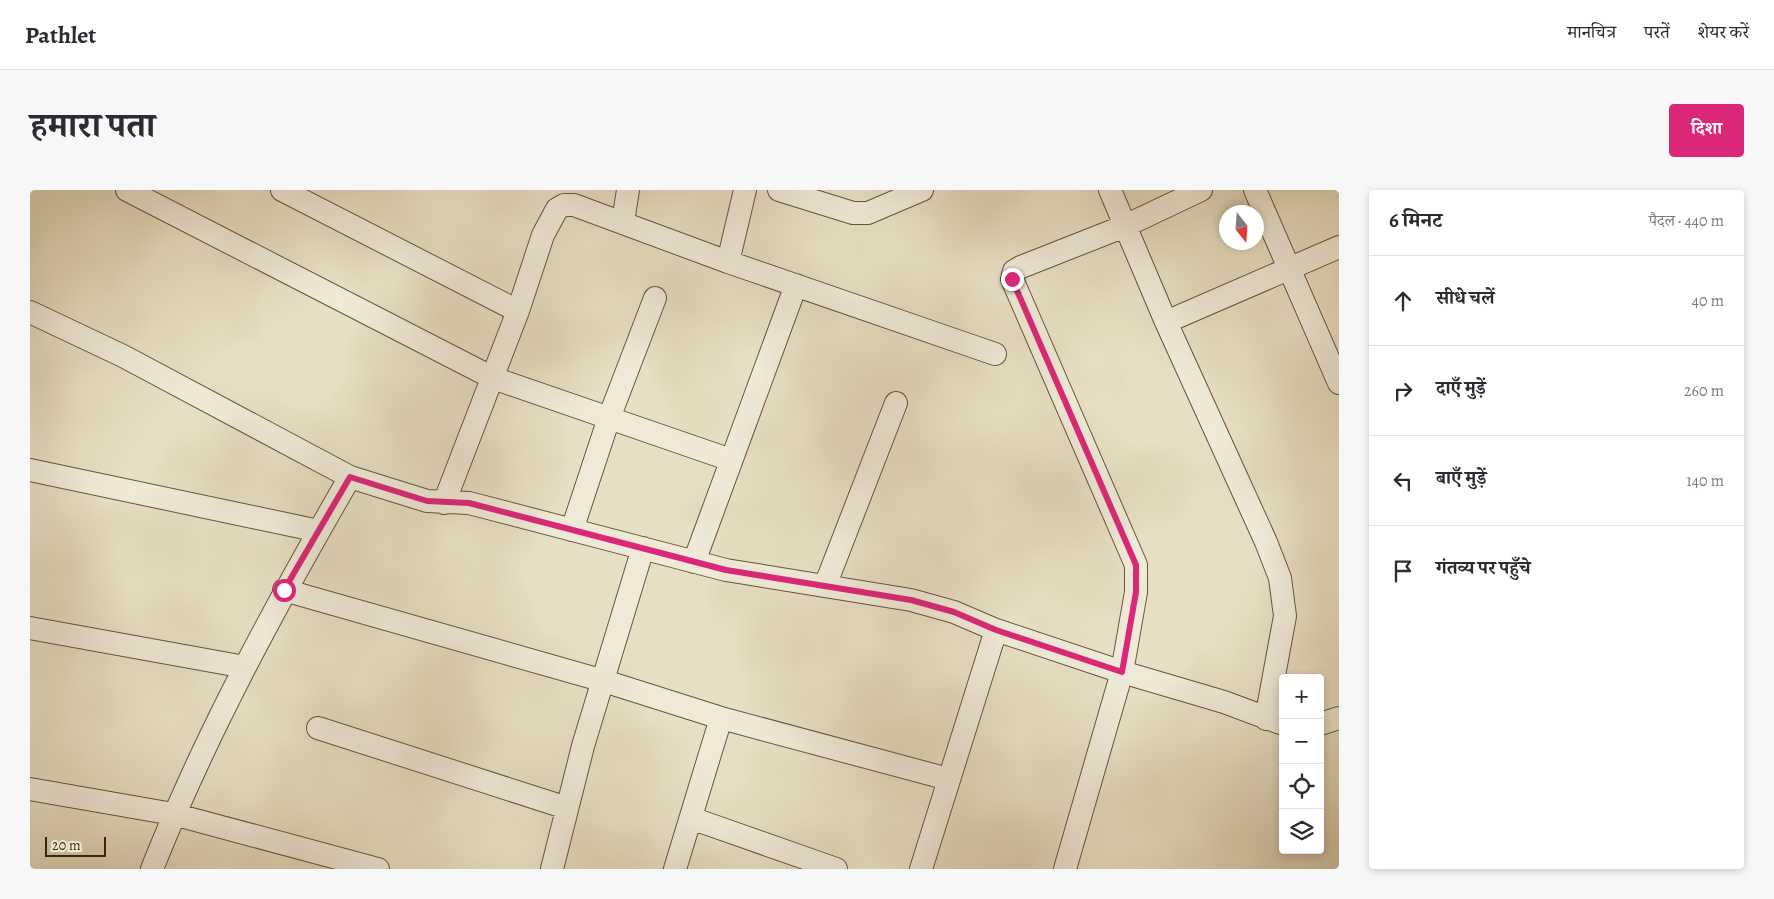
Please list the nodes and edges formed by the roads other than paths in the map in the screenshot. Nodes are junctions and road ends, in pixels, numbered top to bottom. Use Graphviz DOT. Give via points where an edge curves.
graph roads {
  1 [pos="126,190"];
  2 [pos="282,190"];
  3 [pos="628,190"];
  4 [pos="745,190"];
  5 [pos="780,190"];
  6 [pos="922,190"];
  7 [pos="1110,190"];
  8 [pos="1202,190"];
  9 [pos="1255,190"];
  10 [pos="879,200"];
  11 [pos="623,222"];
  12 [pos="1125,226"];
  13 [pos="1339,247"];
  14 [pos="728,262"];
  15 [pos="1290,268"];
  16 [pos="796,285"];
  17 [pos="656,298"];
  18 [pos="518,310"];
  19 [pos="30,312"];
  20 [pos="1166,322"];
  21 [pos="995,354"];
  22 [pos="493,378"];
  23 [pos="1339,383"];
  24 [pos="896,403"];
  25 [pos="609,418"];
  26 [pos="731,460"];
  27 [pos="30,470"];
  28 [pos="350,477"];
  29 [pos="444,503"];
  30 [pos="572,530"];
  31 [pos="319,531"];
  32 [pos="643,548"];
  33 [pos="694,562"];
  34 [pos="825,586"];
  35 [pos="284,590"];
  36 [pos="30,628"];
  37 [pos="996,630"];
  38 [pos="245,667"];
  39 [pos="1122,672"];
  40 [pos="604,681"];
  41 [pos="721,718"];
  42 [pos="1339,718"];
  43 [pos="1274,721"];
  44 [pos="1324,723"];
  45 [pos="318,728"];
  46 [pos="948,779"];
  47 [pos="30,789"];
  48 [pos="567,808"];
  49 [pos="174,814"];
  50 [pos="691,818"];
  51 [pos="152,869"];
  52 [pos="378,869"];
  53 [pos="552,869"];
  54 [pos="676,869"];
  55 [pos="836,869"];
  56 [pos="921,869"];
  57 [pos="1065,869"];
  1 -- 22 [label="street"];
  2 -- 18 [label="street"];
  3 -- 11 [label="street"];
  4 -- 14 [label="street"];
  5 -- 10 [label="street" via="853,213"];
  6 -- 10 [label="street"];
  7 -- 12 [label="street"];
  8 -- 12 [label="street"];
  9 -- 15 [label="street"];
  11 -- 14 [label="street"];
  11 -- 18 [label="street" via="574,205 557,209 543,235"];
  12 -- 20 [label="street"];
  12 -- 39 [label="street" via="1021,267 1014,271 1012,279 1136,565 1136,592"];
  13 -- 15 [label="street"];
  14 -- 16 [label="street"];
  15 -- 20 [label="street"];
  15 -- 23 [label="street"];
  16 -- 21 [label="street"];
  16 -- 26 [label="street"];
  17 -- 25 [label="street"];
  18 -- 22 [label="street"];
  19 -- 28 [label="street" via="123,356"];
  20 -- 43 [label="street" via="1280,578 1285,616"];
  22 -- 25 [label="street"];
  22 -- 29 [label="street"];
  24 -- 34 [label="street"];
  25 -- 26 [label="street"];
  25 -- 30 [label="street"];
  26 -- 33 [label="street"];
  27 -- 31 [label="street"];
  28 -- 29 [label="street" via="427,501"];
  28 -- 31 [label="street"];
  29 -- 30 [label="street" via="469,503"];
  30 -- 32 [label="street"];
  31 -- 35 [label="street"];
  32 -- 33 [label="street"];
  32 -- 40 [label="street"];
  33 -- 34 [label="street"];
  34 -- 37 [label="street" via="911,600 954,612"];
  35 -- 38 [label="street"];
  35 -- 40 [label="street"];
  36 -- 38 [label="street"];
  37 -- 39 [label="street"];
  37 -- 46 [label="street"];
  38 -- 49 [label="street"];
  39 -- 43 [label="street" via="1224,702"];
  39 -- 57 [label="street"];
  40 -- 41 [label="street"];
  40 -- 48 [label="street"];
  41 -- 46 [label="street"];
  41 -- 50 [label="street"];
  42 -- 44 [label="street"];
  45 -- 48 [label="street"];
  46 -- 56 [label="street"];
  47 -- 49 [label="street"];
  48 -- 53 [label="street"];
  49 -- 51 [label="street"];
  49 -- 52 [label="street"];
  50 -- 54 [label="street"];
  50 -- 55 [label="street"];
}
